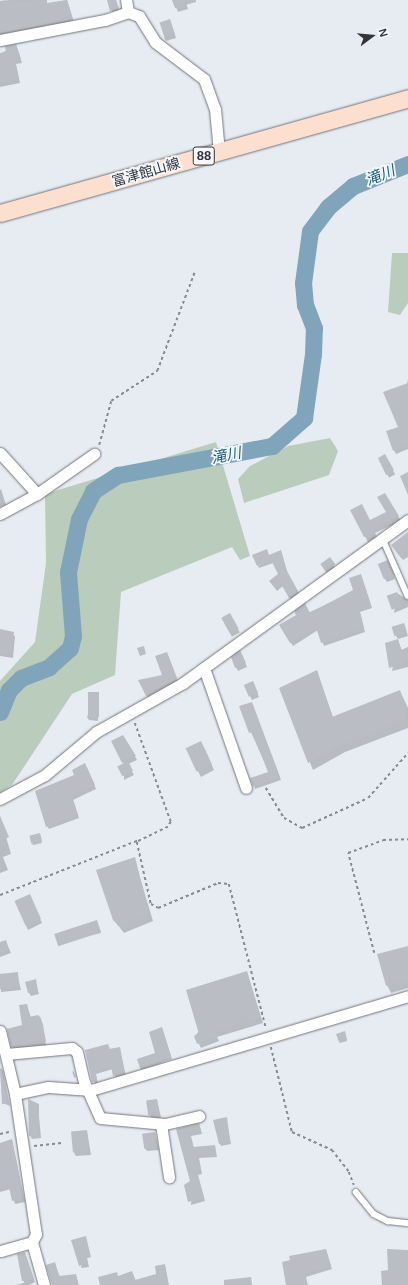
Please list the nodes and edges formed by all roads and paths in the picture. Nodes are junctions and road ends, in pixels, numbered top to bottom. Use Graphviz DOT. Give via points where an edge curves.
graph roads {
  1 [pos="126,0"];
  2 [pos="128,12"];
  3 [pos="0,40"];
  4 [pos="408,98"];
  5 [pos="219,152"];
  6 [pos="0,213"];
  7 [pos="195,271"];
  8 [pos="0,453"];
  9 [pos="94,454"];
  10 [pos="37,494"];
  11 [pos="0,514"];
  12 [pos="408,520"];
  13 [pos="383,540"];
  14 [pos="408,596"];
  15 [pos="204,668"];
  16 [pos="132,713"];
  17 [pos="408,753"];
  18 [pos="246,788"];
  19 [pos="266,788"];
  20 [pos="0,799"];
  21 [pos="408,839"];
  22 [pos="139,840"];
  23 [pos="0,895"];
  24 [pos="374,953"];
  25 [pos="408,996"];
  26 [pos="0,1031"];
  27 [pos="269,1036"];
  28 [pos="6,1054"];
  29 [pos="89,1090"];
  30 [pos="15,1094"];
  31 [pos="199,1116"];
  32 [pos="161,1124"];
  33 [pos="64,1143"];
  34 [pos="24,1148"];
  35 [pos="169,1177"];
  36 [pos="356,1192"];
  37 [pos="408,1223"];
  38 [pos="32,1242"];
  39 [pos="0,1251"];
  40 [pos="44,1285"];
  1 -- 2 [label="street"];
  2 -- 3 [label="street" via="105,20"];
  2 -- 5 [label="street" via="139,16 155,42 204,80 215,109"];
  4 -- 5 [label="main road, 富津館山線 / 88"];
  5 -- 6 [label="main road, 富津館山線 / 88"];
  7 -- 9 [label="path" via="157,371 111,401"];
  8 -- 10 [label="street"];
  9 -- 10 [label="street"];
  10 -- 11 [label="street"];
  12 -- 13 [label="street"];
  13 -- 14 [label="lane"];
  13 -- 15 [label="street"];
  15 -- 16 [label="street"];
  15 -- 18 [label="street"];
  16 -- 20 [label="street" via="96,732 45,775"];
  16 -- 22 [label="path" via="170,822 168,827"];
  17 -- 19 [label="path" via="368,798 306,827 294,826 284,818"];
  21 -- 24 [label="path" via="383,840 348,853"];
  22 -- 23 [label="path"];
  22 -- 27 [label="path" via="136,846 152,907 158,908 218,883 229,884"];
  25 -- 27 [label="street"];
  26 -- 28 [label="street"];
  27 -- 29 [label="street"];
  27 -- 36 [label="path" via="292,1132 332,1150 349,1172"];
  28 -- 29 [label="street" via="72,1048 77,1052"];
  28 -- 30 [label="street"];
  29 -- 30 [label="street" via="48,1087"];
  29 -- 32 [label="street" via="100,1118"];
  30 -- 34 [label="street"];
  31 -- 32 [label="street"];
  32 -- 35 [label="street"];
  33 -- 34 [label="path"];
  34 -- 38 [label="street" via="36,1234"];
  36 -- 37 [label="lane" via="374,1214 388,1221"];
  38 -- 39 [label="street"];
  38 -- 40 [label="street"];
}
